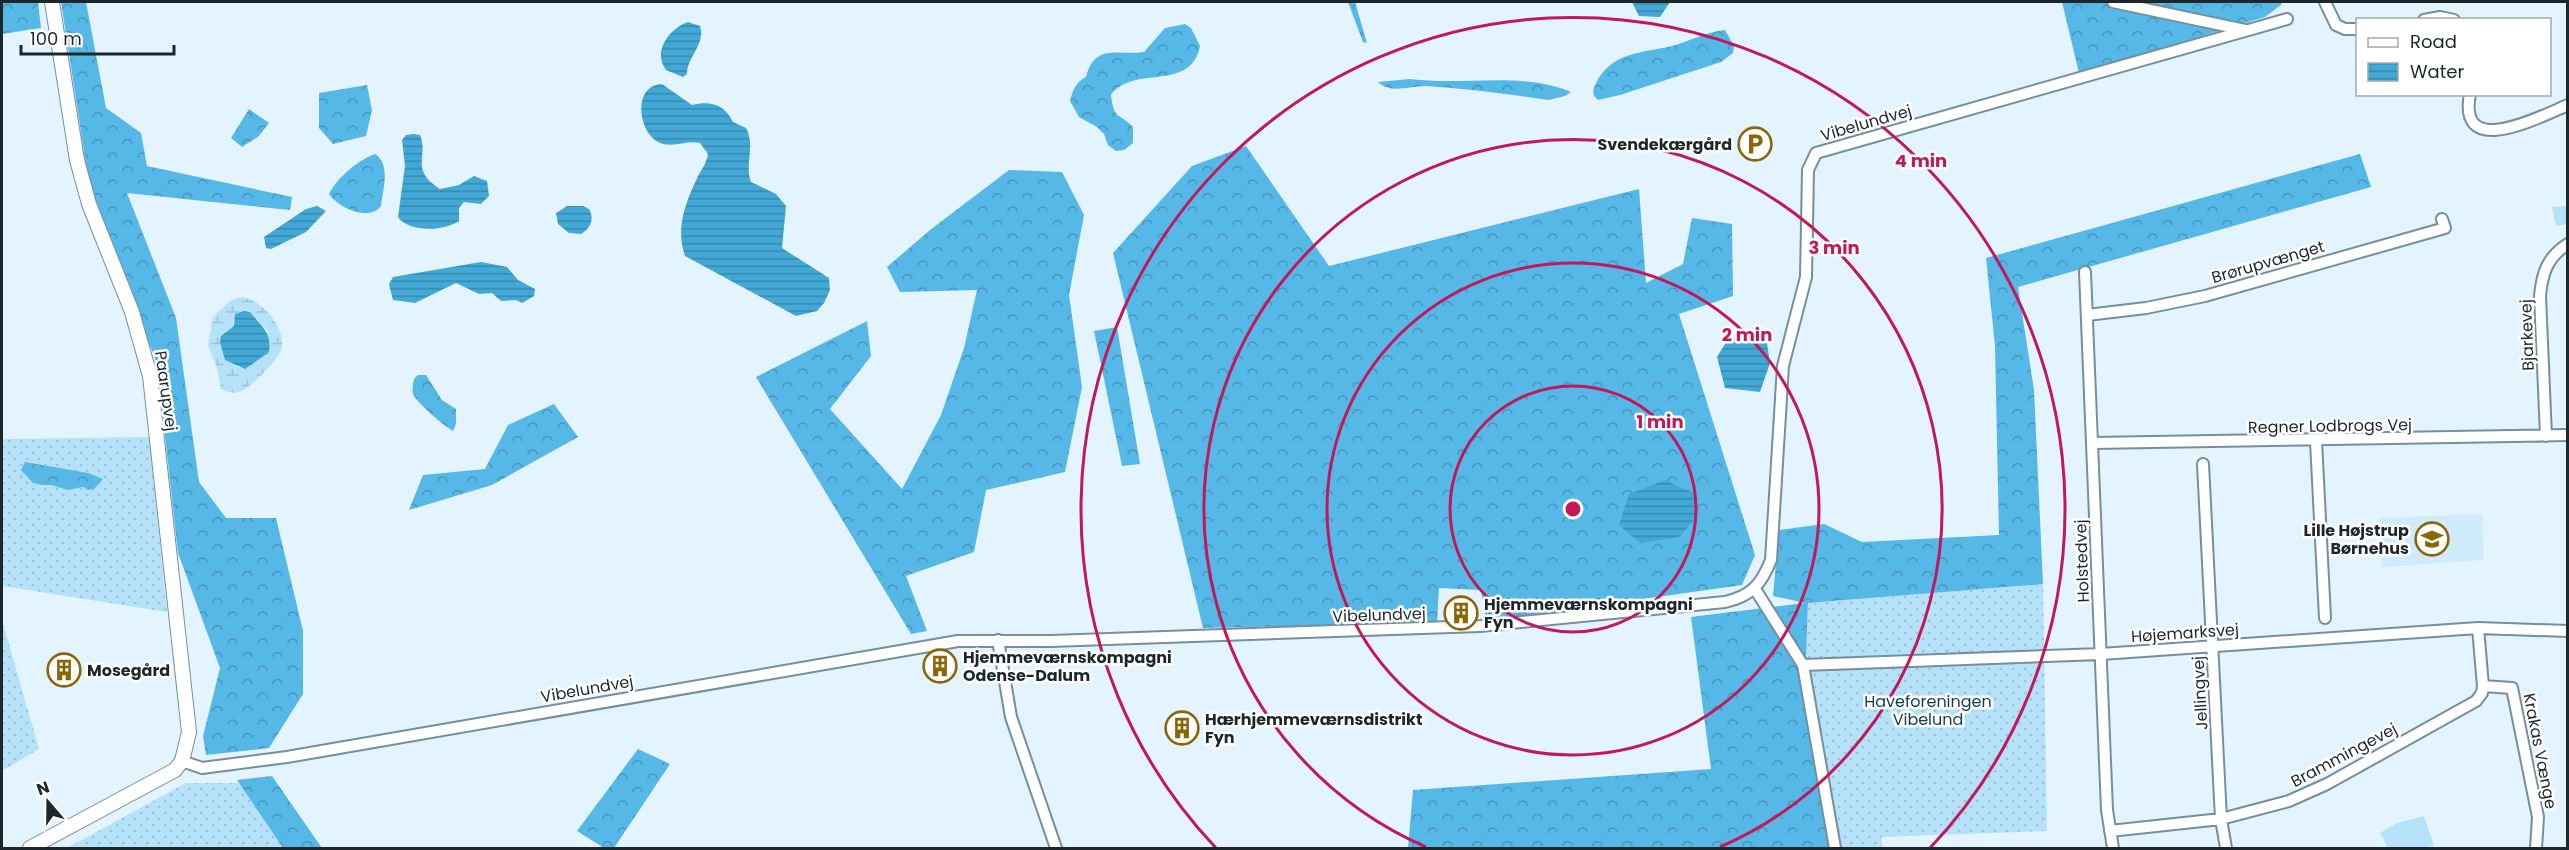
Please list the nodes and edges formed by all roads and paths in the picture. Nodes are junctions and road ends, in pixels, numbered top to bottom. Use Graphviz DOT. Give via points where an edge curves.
graph roads {
  1 [pos="52,2"];
  2 [pos="2113,2"];
  3 [pos="2326,4"];
  4 [pos="2287,19"];
  5 [pos="2356,28"];
  6 [pos="2248,31"];
  7 [pos="2470,96"];
  8 [pos="2568,105"];
  9 [pos="2442,219"];
  10 [pos="2568,244"];
  11 [pos="2085,272"];
  12 [pos="2087,315"];
  13 [pos="2568,435"];
  14 [pos="2546,436"];
  15 [pos="2316,441"];
  16 [pos="2093,443"];
  17 [pos="2203,464"];
  18 [pos="1755,589"];
  19 [pos="2325,618"];
  20 [pos="2478,628"];
  21 [pos="2568,631"];
  22 [pos="998,640"];
  23 [pos="2212,647"];
  24 [pos="2101,654"];
  25 [pos="1803,665"];
  26 [pos="2483,686"];
  27 [pos="182,761"];
  28 [pos="2221,819"];
  29 [pos="2110,831"];
  30 [pos="30,849"];
  31 [pos="1056,849"];
  32 [pos="1835,849"];
  33 [pos="2113,849"];
  34 [pos="2226,849"];
  35 [pos="2536,849"];
  1 -- 27 [label="street, Paarupvej" via="77,160 88,204 132,312 150,376 189,732"];
  2 -- 6 [label="street, Vibelundvej"];
  3 -- 5 [label="street" via="2336,25"];
  4 -- 6 [label="street, Vibelundvej"];
  6 -- 18 [label="street, Vibelundvej" via="1816,153 1808,170 1806,277 1784,366 1771,560"];
  7 -- 8 [label="street" via="2470,117 2485,131 2500,131"];
  9 -- 12 [label="street, Brørupvænget" via="2445,228 2205,296"];
  10 -- 14 [label="street, Bjarkevej" via="2547,263 2542,275"];
  11 -- 12 [label="street, Holstedvej"];
  12 -- 16 [label="street, Holstedvej"];
  13 -- 14 [label="street, Regner Lodbrogs Vej"];
  14 -- 15 [label="street, Regner Lodbrogs Vej"];
  15 -- 16 [label="street, Regner Lodbrogs Vej"];
  15 -- 19 [label="street"];
  16 -- 24 [label="street, Holstedvej"];
  17 -- 23 [label="street, Jellingvej"];
  18 -- 22 [label="street, Vibelundvej" via="1743,598 1725,602 1480,626"];
  18 -- 25 [label="street"];
  20 -- 21 [label="street, Højemarksvej"];
  20 -- 23 [label="street, Højemarksvej"];
  20 -- 26 [label="street"];
  22 -- 27 [label="street, Vibelundvej" via="902,649 287,757 202,768"];
  22 -- 31 [label="street" via="1011,717"];
  23 -- 24 [label="street, Højemarksvej"];
  23 -- 28 [label="street, Jellingvej"];
  24 -- 25 [label="street, Højemarksvej"];
  24 -- 29 [label="street, Holstedvej"];
  25 -- 32 [label="street"];
  26 -- 28 [label="street, Brammingevej" via="2476,700 2328,784 2289,801"];
  26 -- 35 [label="street, Krakas Vænge" via="2512,688 2538,817"];
  27 -- 30 [label="street" via="162,779"];
  28 -- 29 [label="street, Brammingevej"];
  28 -- 34 [label="street, Jellingvej"];
  29 -- 33 [label="street, Holstedvej"];
}
